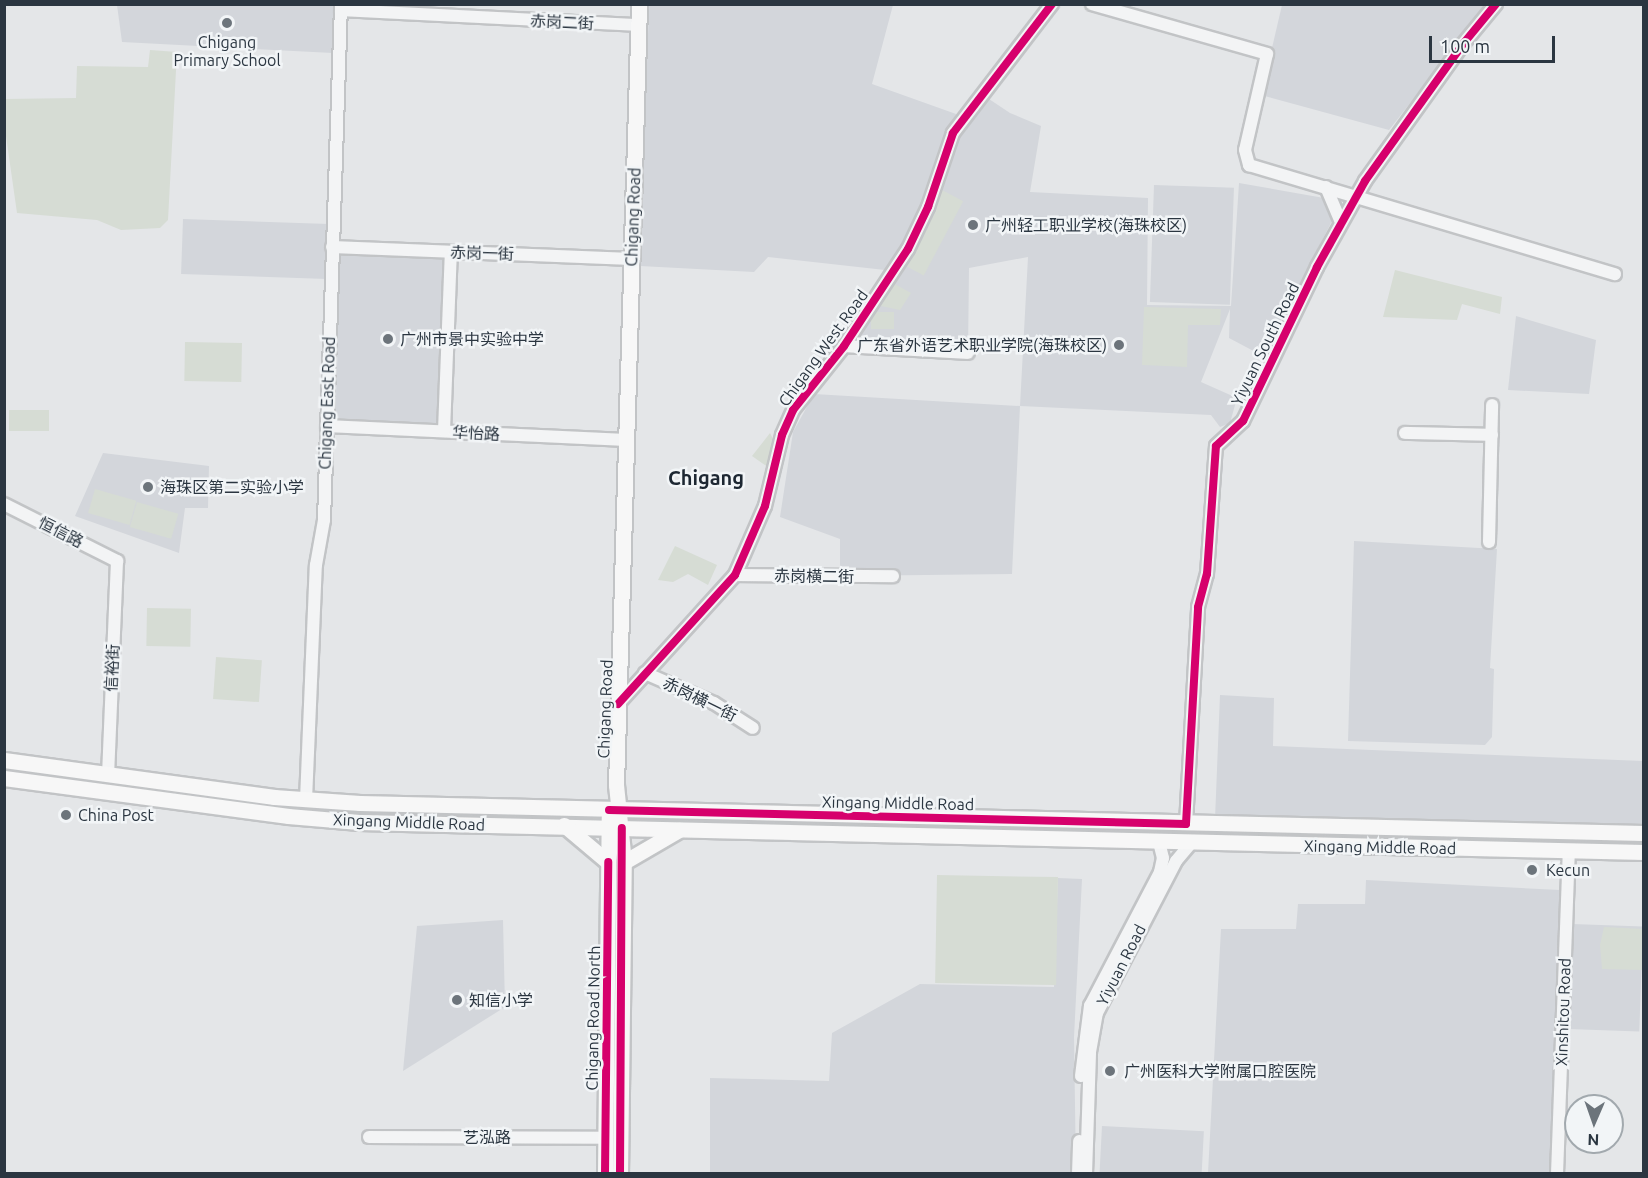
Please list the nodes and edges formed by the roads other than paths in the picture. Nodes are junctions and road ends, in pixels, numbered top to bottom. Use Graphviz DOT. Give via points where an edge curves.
graph roads {
  1 [pos="639,4"];
  2 [pos="1052,4"];
  3 [pos="1092,4"];
  4 [pos="1496,4"];
  5 [pos="341,7"];
  6 [pos="639,26"];
  7 [pos="1326,187"];
  8 [pos="1356,196"];
  9 [pos="1341,223"];
  10 [pos="332,247"];
  11 [pos="451,252"];
  12 [pos="632,259"];
  13 [pos="1615,274"];
  14 [pos="844,346"];
  15 [pos="968,353"];
  16 [pos="1492,405"];
  17 [pos="327,426"];
  18 [pos="444,431"];
  19 [pos="1405,433"];
  20 [pos="1492,435"];
  21 [pos="626,440"];
  22 [pos="4,504"];
  23 [pos="1489,542"];
  24 [pos="117,561"];
  25 [pos="735,575"];
  26 [pos="894,576"];
  27 [pos="621,608"];
  28 [pos="645,673"];
  29 [pos="618,704"];
  30 [pos="753,728"];
  31 [pos="4,760"];
  32 [pos="108,774"];
  33 [pos="4,778"];
  34 [pos="274,797"];
  35 [pos="306,800"];
  36 [pos="612,810"];
  37 [pos="273,814"];
  38 [pos="305,818"];
  39 [pos="1186,824"];
  40 [pos="564,825"];
  41 [pos="615,827"];
  42 [pos="680,829"];
  43 [pos="1644,833"];
  44 [pos="1159,842"];
  45 [pos="1192,842"];
  46 [pos="1569,850"];
  47 [pos="1644,852"];
  48 [pos="608,862"];
  49 [pos="624,862"];
  50 [pos="369,1137"];
  51 [pos="606,1138"];
  52 [pos="605,1173"];
  53 [pos="620,1173"];
  54 [pos="1078,1173"];
  55 [pos="1086,1173"];
  56 [pos="1557,1173"];
  1 -- 6 [label="main road, Chigang Road"];
  2 -- 14 [label="street, Chigang West Road" via="953,133 913,240"];
  3 -- 7 [label="street" via="1267,54 1245,150 1246,163"];
  4 -- 8 [label="street, Yiyuan South Road" via="1463,44"];
  5 -- 6 [label="street, 赤岗二街"];
  5 -- 10 [label="street, Chigang East Road"];
  6 -- 12 [label="main road, Chigang Road"];
  7 -- 8 [label="street"];
  7 -- 9 [label="street"];
  8 -- 9 [label="street, Yiyuan South Road"];
  8 -- 13 [label="street"];
  9 -- 39 [label="street, Yiyuan South Road" via="1243,421 1216,446 1207,574 1198,608"];
  10 -- 11 [label="street, 赤岗一街"];
  10 -- 17 [label="street, Chigang East Road"];
  11 -- 12 [label="street, 赤岗一街"];
  11 -- 18 [label="street"];
  12 -- 21 [label="main road, Chigang Road"];
  14 -- 15 [label="street"];
  14 -- 25 [label="street, Chigang West Road" via="787,421 765,506"];
  16 -- 20 [label="street"];
  17 -- 18 [label="street, 华怡路"];
  17 -- 35 [label="street, Chigang East Road"];
  18 -- 21 [label="street, 华怡路"];
  19 -- 20 [label="street"];
  20 -- 23 [label="street"];
  21 -- 27 [label="main road, Chigang Road"];
  22 -- 24 [label="street, 恒信路"];
  24 -- 32 [label="street, 信裕街"];
  25 -- 26 [label="street, 赤岗横二街"];
  25 -- 28 [label="street, Chigang West Road"];
  27 -- 29 [label="main road, Chigang Road"];
  27 -- 36 [label="main road, Chigang Road" via="615,645"];
  28 -- 29 [label="street, Chigang West Road"];
  28 -- 30 [label="street, 赤岗横一街" via="714,703"];
  29 -- 36 [label="main road, Chigang Road"];
  31 -- 32 [label="main road, Xingang Middle Road"];
  32 -- 34 [label="main road, Xingang Middle Road"];
  33 -- 37 [label="main road, Xingang Middle Road"];
  34 -- 35 [label="main road, Xingang Middle Road"];
  34 -- 37 [label="main road"];
  35 -- 36 [label="main road, Xingang Middle Road"];
  35 -- 38 [label="main road"];
  36 -- 39 [label="main road, Xingang Middle Road"];
  36 -- 41 [label="main road, Chigang Road"];
  37 -- 38 [label="main road, Xingang Middle Road"];
  38 -- 40 [label="main road, Xingang Middle Road"];
  39 -- 43 [label="main road, Xingang Middle Road"];
  40 -- 41 [label="main road, Xingang Middle Road"];
  40 -- 48 [label="main road"];
  41 -- 42 [label="main road, Xingang Middle Road"];
  41 -- 48 [label="main road, Chigang Road North"];
  41 -- 49 [label="main road, Chigang Road North"];
  42 -- 44 [label="main road, Xingang Middle Road"];
  42 -- 49 [label="main road"];
  44 -- 45 [label="main road, Xingang Middle Road"];
  44 -- 54 [label="street, Yiyuan Road" via="1163,858 1160,872 1106,971 1088,1014 1082,1046"];
  45 -- 46 [label="main road, Xingang Middle Road"];
  45 -- 55 [label="street, Yiyuan Road" via="1170,871 1097,1012 1090,1052"];
  46 -- 47 [label="main road, Xingang Middle Road"];
  46 -- 56 [label="street, Xinshitou Road"];
  48 -- 51 [label="main road, Chigang Road North"];
  49 -- 53 [label="main road, Chigang Road North"];
  50 -- 51 [label="street, 艺泓路"];
  51 -- 52 [label="main road, Chigang Road North"];
}
